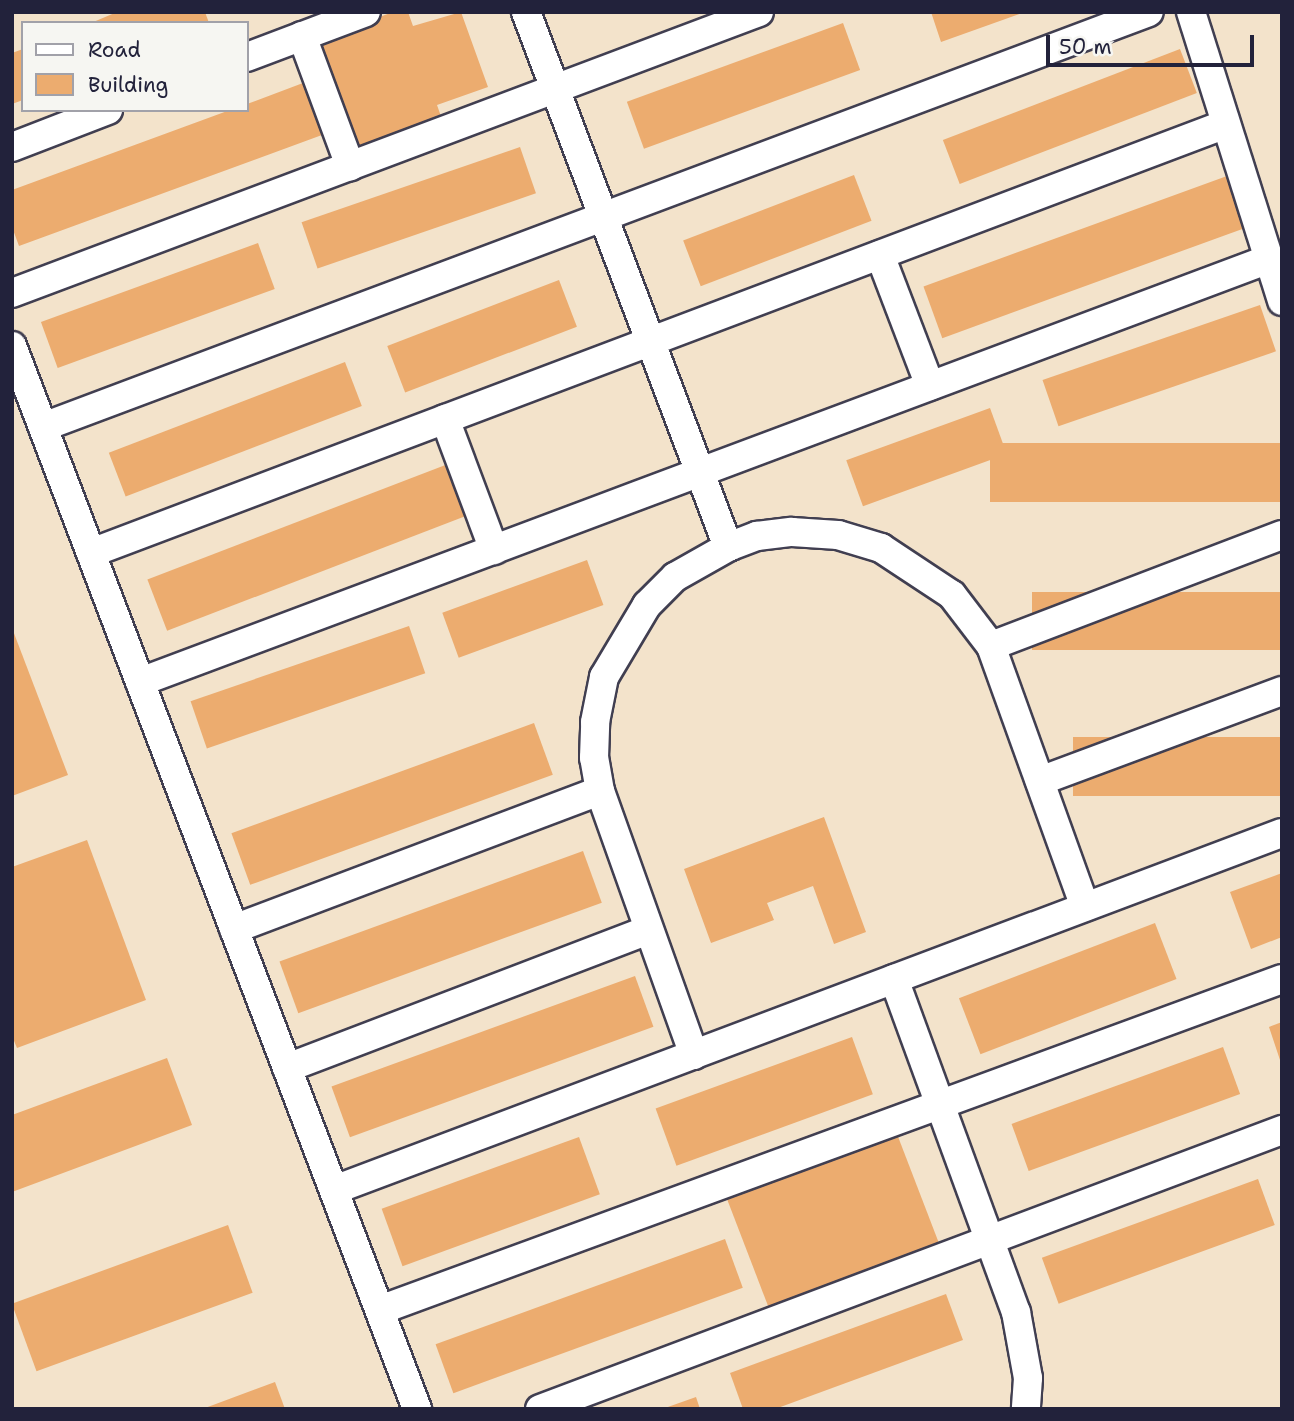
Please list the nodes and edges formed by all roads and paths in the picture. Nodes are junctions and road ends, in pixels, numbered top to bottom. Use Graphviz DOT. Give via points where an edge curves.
graph roads {
  1 [pos="366,12"];
  2 [pos="526,12"];
  3 [pos="759,12"];
  4 [pos="1149,12"];
  5 [pos="1191,12"];
  6 [pos="302,36"];
  7 [pos="248,57"];
  8 [pos="555,89"];
  9 [pos="103,112"];
  10 [pos="1226,124"];
  11 [pos="12,147"];
  12 [pos="351,166"];
  13 [pos="603,217"];
  14 [pos="880,255"];
  15 [pos="1269,259"];
  16 [pos="12,293"];
  17 [pos="1282,301"];
  18 [pos="650,342"];
  19 [pos="12,346"];
  20 [pos="930,386"];
  21 [pos="445,419"];
  22 [pos="43,428"];
  23 [pos="700,472"];
  24 [pos="1282,535"];
  25 [pos="728,547"];
  26 [pos="494,550"];
  27 [pos="91,553"];
  28 [pos="991,646"];
  29 [pos="140,682"];
  30 [pos="1282,691"];
  31 [pos="1040,781"];
  32 [pos="600,791"];
  33 [pos="1282,833"];
  34 [pos="1085,907"];
  35 [pos="234,929"];
  36 [pos="649,930"];
  37 [pos="894,979"];
  38 [pos="1282,979"];
  39 [pos="694,1055"];
  40 [pos="287,1068"];
  41 [pos="940,1104"];
  42 [pos="1282,1130"];
  43 [pos="334,1190"];
  44 [pos="990,1240"];
  45 [pos="380,1310"];
  46 [pos="417,1409"];
  47 [pos="540,1409"];
  48 [pos="1026,1409"];
  1 -- 6 [label="street"];
  2 -- 8 [label="street"];
  3 -- 8 [label="street"];
  4 -- 13 [label="street"];
  5 -- 10 [label="street"];
  6 -- 7 [label="street"];
  6 -- 12 [label="street"];
  8 -- 12 [label="street"];
  8 -- 13 [label="street"];
  9 -- 11 [label="street"];
  10 -- 14 [label="street"];
  10 -- 15 [label="street"];
  12 -- 16 [label="street"];
  13 -- 18 [label="street"];
  13 -- 22 [label="street"];
  14 -- 18 [label="street"];
  14 -- 20 [label="street"];
  15 -- 17 [label="street"];
  15 -- 20 [label="street"];
  18 -- 21 [label="street"];
  18 -- 23 [label="street"];
  19 -- 22 [label="street"];
  20 -- 23 [label="street"];
  21 -- 26 [label="street"];
  21 -- 27 [label="street"];
  22 -- 27 [label="street"];
  23 -- 25 [label="street"];
  23 -- 26 [label="street"];
  24 -- 28 [label="street"];
  25 -- 28 [label="street" via="757,536 792,532 838,535 881,548 952,595"];
  25 -- 32 [label="street" via="675,577 623,639 604,677 595,722 594,758"];
  26 -- 29 [label="street"];
  27 -- 29 [label="street"];
  28 -- 31 [label="street"];
  29 -- 35 [label="street"];
  30 -- 31 [label="street"];
  31 -- 34 [label="street"];
  32 -- 35 [label="street"];
  32 -- 36 [label="street"];
  33 -- 34 [label="street"];
  34 -- 37 [label="street"];
  35 -- 40 [label="street"];
  36 -- 39 [label="street"];
  36 -- 40 [label="street"];
  37 -- 39 [label="street"];
  37 -- 41 [label="street"];
  38 -- 41 [label="street"];
  39 -- 43 [label="street"];
  40 -- 43 [label="street"];
  41 -- 44 [label="street"];
  41 -- 45 [label="street"];
  42 -- 44 [label="street"];
  43 -- 45 [label="street"];
  44 -- 47 [label="street"];
  44 -- 48 [label="street" via="1023,1342"];
  45 -- 46 [label="street"];
}
